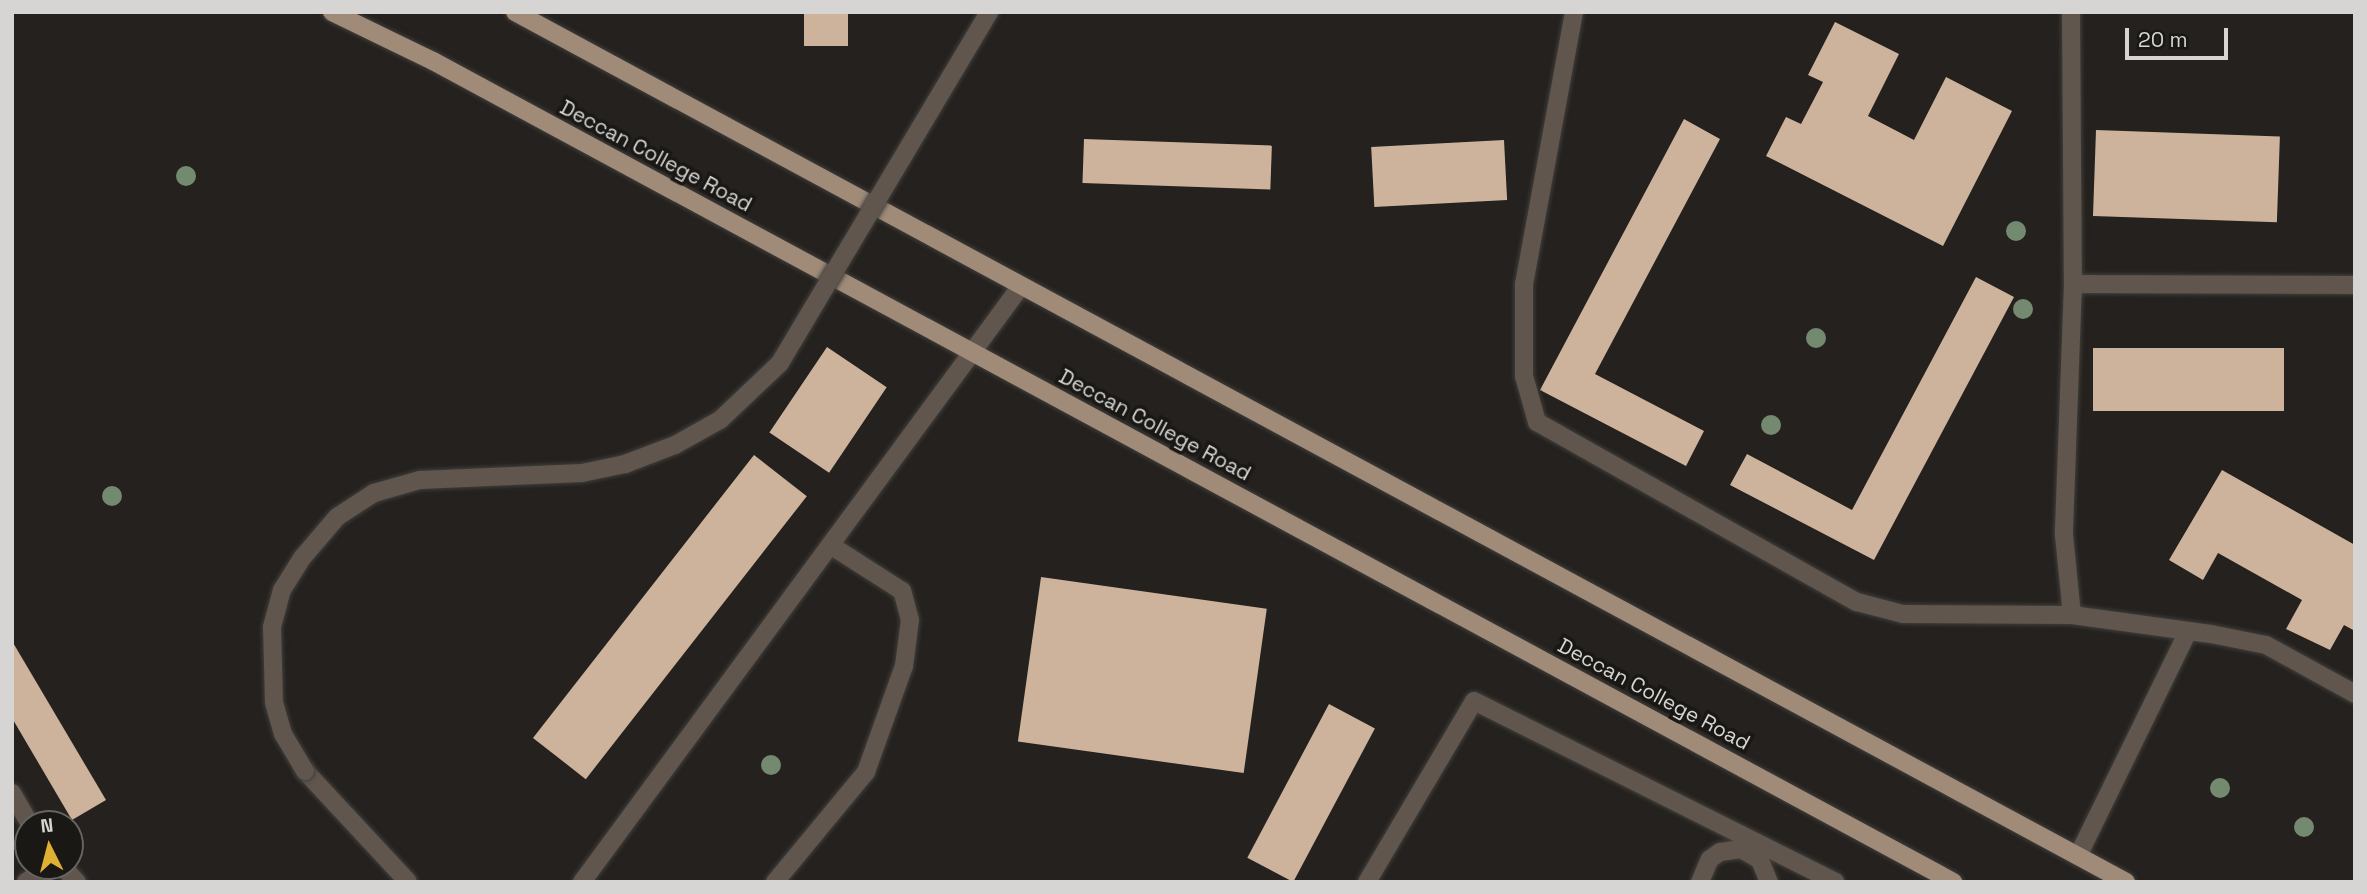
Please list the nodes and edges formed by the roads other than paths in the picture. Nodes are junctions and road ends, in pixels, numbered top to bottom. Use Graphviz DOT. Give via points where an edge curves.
graph roads {
  1 [pos="332,12"];
  2 [pos="515,12"];
  3 [pos="989,12"];
  4 [pos="1574,12"];
  5 [pos="2071,12"];
  6 [pos="2073,284"];
  7 [pos="2355,285"];
  8 [pos="1021,286"];
  9 [pos="972,352"];
  10 [pos="830,545"];
  11 [pos="2072,615"];
  12 [pos="2188,631"];
  13 [pos="2355,694"];
  14 [pos="12,793"];
  15 [pos="22,810"];
  16 [pos="2078,856"];
  17 [pos="408,882"];
  18 [pos="582,882"];
  19 [pos="775,882"];
  20 [pos="1367,882"];
  21 [pos="1700,882"];
  22 [pos="1769,882"];
  23 [pos="1835,882"];
  24 [pos="1953,882"];
  25 [pos="2126,882"];
  1 -- 9 [label="main road, Deccan College Road" via="433,61"];
  2 -- 8 [label="main road"];
  3 -- 17 [label="lane, bridge" via="780,363 720,420 675,445 625,464 582,473 420,480 374,493 337,517 303,556 282,590 272,627 274,702 283,734 305,771"];
  4 -- 11 [label="lane" via="1524,284 1524,376 1537,422 1857,602 1903,614"];
  5 -- 6 [label="lane"];
  6 -- 7 [label="lane"];
  6 -- 11 [label="lane" via="2064,535"];
  8 -- 9 [label="lane"];
  8 -- 16 [label="main road"];
  9 -- 10 [label="lane"];
  9 -- 24 [label="main road, Deccan College Road"];
  10 -- 18 [label="lane"];
  10 -- 19 [label="lane" via="902,591 910,620 904,666 866,772"];
  11 -- 12 [label="lane"];
  12 -- 13 [label="lane" via="2266,645"];
  12 -- 16 [label="lane"];
  14 -- 15 [label="lane"];
  16 -- 25 [label="main road"];
  20 -- 23 [label="lane" via="1474,701"];
  21 -- 22 [label="lane" via="1710,859 1730,849 1741,849 1760,860"];
}
